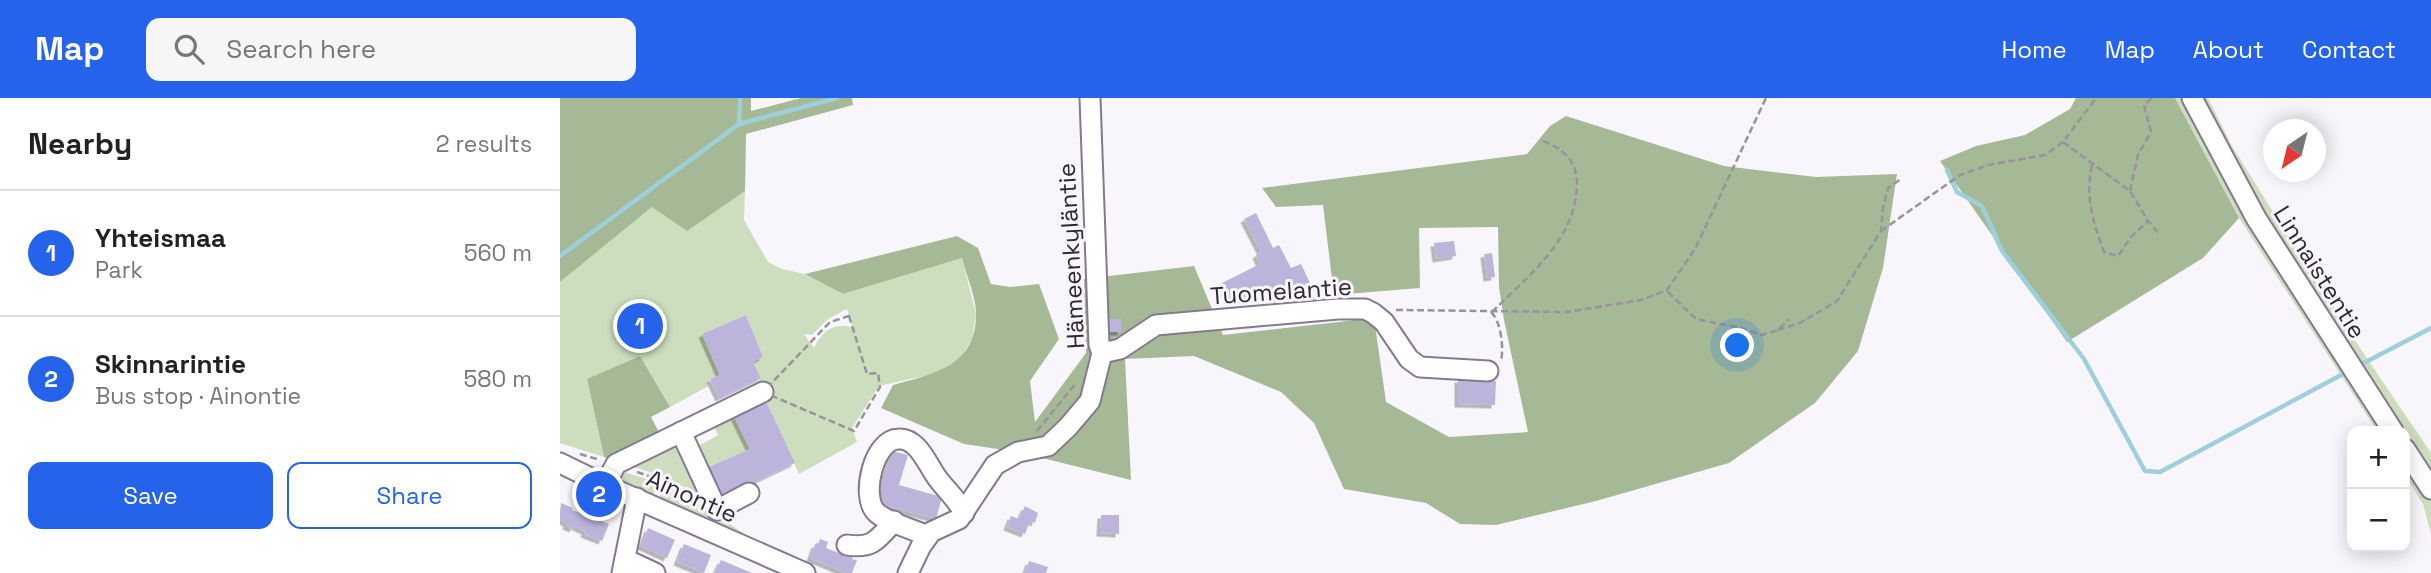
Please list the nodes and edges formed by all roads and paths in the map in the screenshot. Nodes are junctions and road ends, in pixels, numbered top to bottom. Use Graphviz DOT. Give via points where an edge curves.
graph roads {
  1 [pos="1090,98"];
  2 [pos="1766,98"];
  3 [pos="2096,98"];
  4 [pos="2152,98"];
  5 [pos="2192,98"];
  6 [pos="1543,141"];
  7 [pos="2063,142"];
  8 [pos="2092,165"];
  9 [pos="1901,178"];
  10 [pos="2130,191"];
  11 [pos="2148,221"];
  12 [pos="1881,231"];
  13 [pos="2160,235"];
  14 [pos="1667,290"];
  15 [pos="1391,310"];
  16 [pos="1492,312"];
  17 [pos="1789,319"];
  18 [pos="1778,330"];
  19 [pos="1102,354"];
  20 [pos="1488,371"];
  21 [pos="1081,378"];
  22 [pos="763,392"];
  23 [pos="2390,426"];
  24 [pos="681,432"];
  25 [pos="1018,452"];
  26 [pos="2410,457"];
  27 [pos="560,463"];
  28 [pos="605,485"];
  29 [pos="2431,489"];
  30 [pos="749,494"];
  31 [pos="637,498"];
  32 [pos="964,513"];
  33 [pos="894,521"];
  34 [pos="928,536"];
  35 [pos="847,545"];
  36 [pos="623,566"];
  37 [pos="655,573"];
  38 [pos="805,573"];
  39 [pos="908,573"];
  1 -- 19 [label="street, Hämeenkyläntie"];
  2 -- 14 [label="path" via="1695,249"];
  3 -- 7 [label="path"];
  4 -- 10 [label="path" via="2144,105 2151,132 2138,155"];
  5 -- 23 [label="street, Linnaistentie" via="2256,218"];
  6 -- 16 [label="path" via="1568,156 1577,172 1572,219 1536,270"];
  7 -- 8 [label="path"];
  7 -- 12 [label="path" via="2045,155 1960,175"];
  8 -- 10 [label="path"];
  8 -- 11 [label="path" via="2087,185 2104,252 2118,256"];
  9 -- 12 [label="path" via="1888,188"];
  10 -- 11 [label="path"];
  11 -- 13 [label="path"];
  12 -- 18 [label="path" via="1838,301 1811,318"];
  14 -- 16 [label="path" via="1641,300 1567,312"];
  14 -- 18 [label="path" via="1696,319 1762,335"];
  15 -- 16 [label="path"];
  16 -- 20 [label="path" via="1502,360"];
  17 -- 18 [label="path"];
  19 -- 20 [label="street, Tuomelantie" via="1120,349 1156,325 1365,309 1384,322 1420,368"];
  19 -- 25 [label="street, Hämeenkyläntie" via="1090,401 1068,427 1048,446"];
  21 -- 25 [label="path"];
  22 -- 22 [label="path" via="830,322 849,316 867,374 878,373 880,387 854,432"];
  22 -- 24 [label="street"];
  24 -- 28 [label="street" via="617,464"];
  24 -- 30 [label="street" via="717,510"];
  25 -- 32 [label="street, Hämeenkyläntie" via="995,466"];
  26 -- 29 [label="street"];
  27 -- 28 [label="street, Ainontie"];
  28 -- 31 [label="street, Ainontie"];
  31 -- 36 [label="street"];
  31 -- 38 [label="street, Ainontie"];
  32 -- 33 [label="street" via="920,450 897,439 877,457 867,488 877,514"];
  32 -- 34 [label="street, Hämeenkyläntie"];
  33 -- 34 [label="street"];
  33 -- 35 [label="street" via="877,541 862,548"];
  34 -- 39 [label="street"];
  36 -- 37 [label="street"];
}
